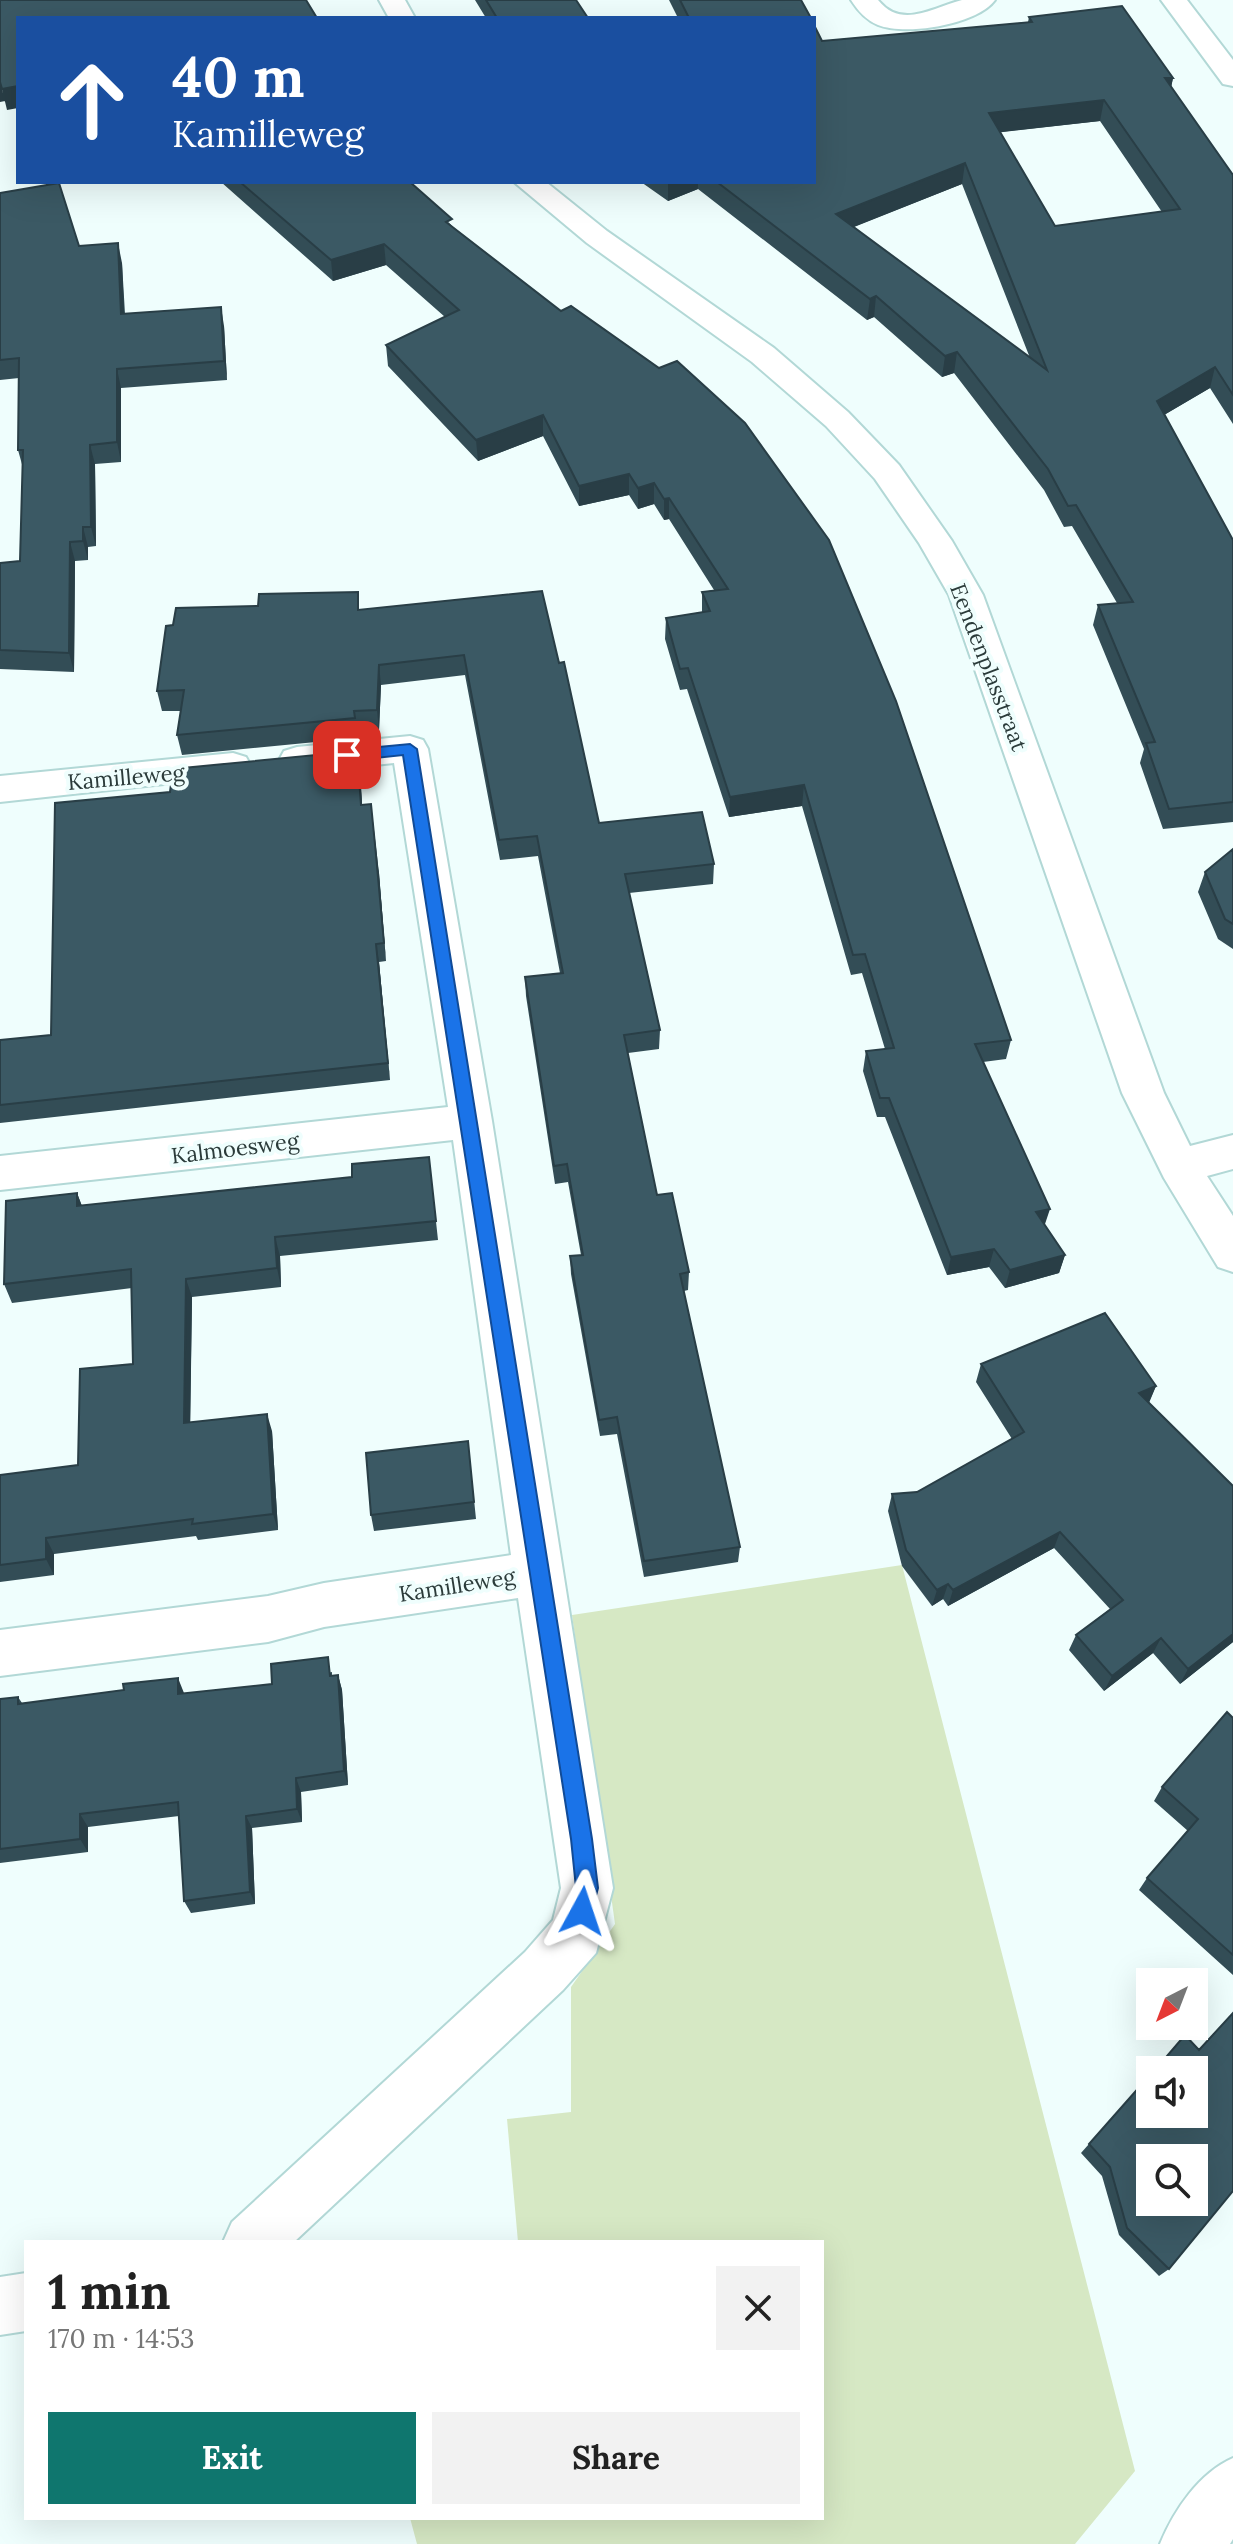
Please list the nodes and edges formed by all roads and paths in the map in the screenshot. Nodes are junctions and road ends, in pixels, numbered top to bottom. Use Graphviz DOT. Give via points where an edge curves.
graph roads {
  1 [pos="864,0"];
  2 [pos="982,0"];
  3 [pos="1174,0"];
  4 [pos="1233,78"];
  5 [pos="531,184"];
  6 [pos="0,789"];
  7 [pos="471,1121"];
  8 [pos="1233,1152"];
  9 [pos="1179,1166"];
  10 [pos="0,1173"];
  11 [pos="1233,1254"];
  12 [pos="538,1573"];
  13 [pos="0,1653"];
  14 [pos="254,2240"];
  15 [pos="24,2302"];
  16 [pos="0,2306"];
  17 [pos="1233,2489"];
  18 [pos="1191,2544"];
  1 -- 2 [label="street" via="874,13 919,22"];
  3 -- 4 [label="street"];
  5 -- 9 [label="street, Eendenplasstraat" via="763,355 837,419 887,472 935,541 966,595 1143,1093"];
  6 -- 7 [label="street, Kamilleweg" via="410,749"];
  7 -- 10 [label="street, Kalmoesweg"];
  7 -- 12 [label="street, Kamilleweg"];
  8 -- 9 [label="street"];
  9 -- 11 [label="street, Eendenplasstraat"];
  12 -- 13 [label="street, Kamilleweg" via="324,1605 268,1619"];
  12 -- 14 [label="street" via="587,1888 577,1934 544,1971"];
  15 -- 16 [label="street"];
  17 -- 18 [label="street"];
}
